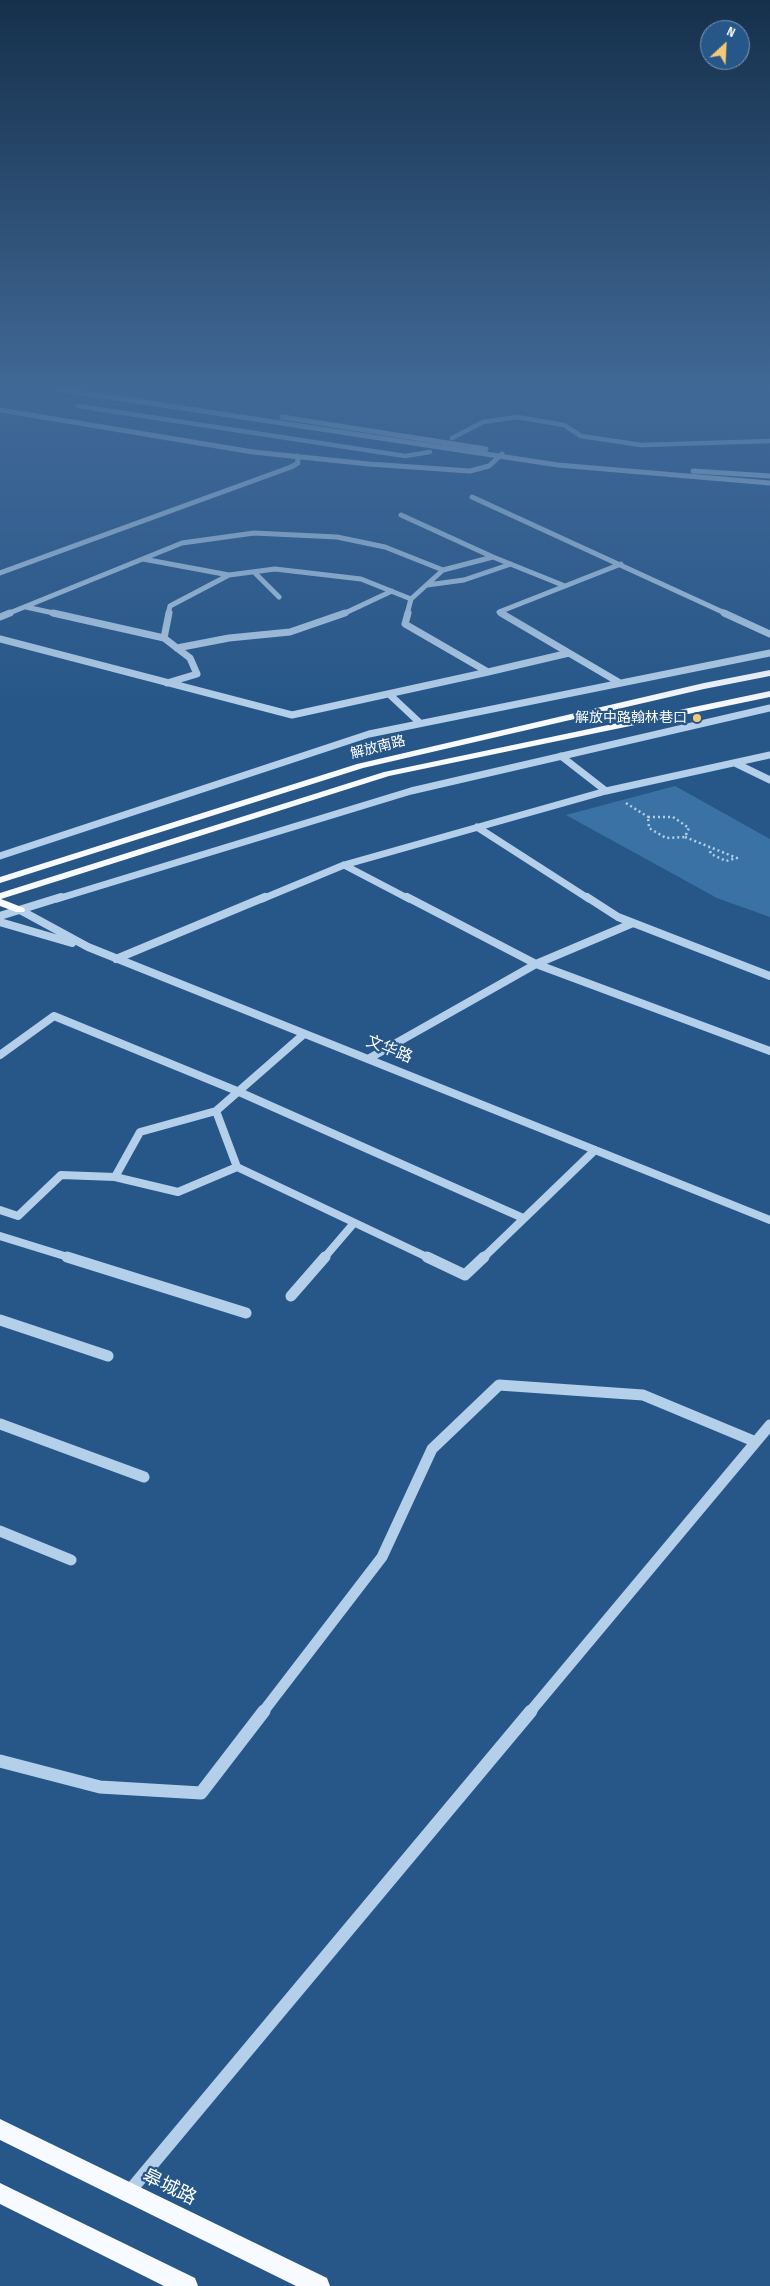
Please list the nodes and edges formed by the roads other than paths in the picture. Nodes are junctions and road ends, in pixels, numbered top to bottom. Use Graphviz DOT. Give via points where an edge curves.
graph roads {
  1 [pos="212,496"];
  2 [pos="472,497"];
  3 [pos="401,515"];
  4 [pos="493,557"];
  5 [pos="143,559"];
  6 [pos="511,564"];
  7 [pos="621,564"];
  8 [pos="443,570"];
  9 [pos="254,572"];
  10 [pos="0,573"];
  11 [pos="229,575"];
  12 [pos="427,585"];
  13 [pos="565,586"];
  14 [pos="392,591"];
  15 [pos="279,597"];
  16 [pos="411,599"];
  17 [pos="26,607"];
  18 [pos="0,617"];
  19 [pos="770,634"];
  20 [pos="164,638"];
  21 [pos="0,639"];
  22 [pos="177,648"];
  23 [pos="770,652"];
  24 [pos="569,653"];
  25 [pos="488,672"];
  26 [pos="770,673"];
  27 [pos="167,683"];
  28 [pos="620,683"];
  29 [pos="389,694"];
  30 [pos="770,694"];
  31 [pos="770,708"];
  32 [pos="420,724"];
  33 [pos="770,755"];
  34 [pos="560,756"];
  35 [pos="735,763"];
  36 [pos="770,780"];
  37 [pos="606,792"];
  38 [pos="477,827"];
  39 [pos="0,856"];
  40 [pos="344,865"];
  41 [pos="0,880"];
  42 [pos="0,896"];
  43 [pos="0,902"];
  44 [pos="20,910"];
  45 [pos="0,916"];
  46 [pos="0,922"];
  47 [pos="633,923"];
  48 [pos="88,947"];
  49 [pos="116,958"];
  50 [pos="536,964"];
  51 [pos="770,976"];
  52 [pos="304,1034"];
  53 [pos="770,1051"];
  54 [pos="0,1055"];
  55 [pos="368,1059"];
  56 [pos="237,1091"];
  57 [pos="216,1111"];
  58 [pos="595,1150"];
  59 [pos="237,1167"];
  60 [pos="115,1177"];
  61 [pos="0,1210"];
  62 [pos="523,1218"];
  63 [pos="770,1220"];
  64 [pos="354,1222"];
  65 [pos="0,1236"];
  66 [pos="290,1296"];
  67 [pos="246,1313"];
  68 [pos="0,1320"];
  69 [pos="108,1356"];
  70 [pos="0,1424"];
  71 [pos="770,1425"];
  72 [pos="756,1442"];
  73 [pos="144,1477"];
  74 [pos="0,1531"];
  75 [pos="71,1560"];
  76 [pos="0,1761"];
  77 [pos="0,2129"];
  78 [pos="0,2192"];
  79 [pos="129,2193"];
  80 [pos="187,2286"];
  81 [pos="318,2286"];
  1 -- 10 [label="street"];
  2 -- 7 [label="street"];
  3 -- 4 [label="street"];
  4 -- 6 [label="street"];
  4 -- 8 [label="street"];
  5 -- 8 [label="street" via="182,543 254,533 337,537 385,547"];
  5 -- 11 [label="street"];
  5 -- 17 [label="street"];
  6 -- 12 [label="street" via="464,580"];
  6 -- 13 [label="street"];
  7 -- 13 [label="street"];
  7 -- 19 [label="street"];
  8 -- 12 [label="street"];
  9 -- 11 [label="street"];
  9 -- 14 [label="street" via="275,569 361,580"];
  9 -- 15 [label="street"];
  11 -- 20 [label="street" via="170,606"];
  12 -- 16 [label="street"];
  13 -- 24 [label="street" via="499,612"];
  14 -- 16 [label="street"];
  14 -- 22 [label="street" via="340,616 290,632 229,638"];
  16 -- 25 [label="street" via="406,624"];
  17 -- 18 [label="street"];
  17 -- 20 [label="street"];
  20 -- 22 [label="street"];
  21 -- 27 [label="street"];
  22 -- 27 [label="street" via="190,658 197,674"];
  23 -- 28 [label="street"];
  24 -- 25 [label="street"];
  24 -- 28 [label="street"];
  25 -- 29 [label="street"];
  26 -- 41 [label="main road, 解放南路" via="360,766"];
  27 -- 29 [label="street" via="292,715"];
  28 -- 32 [label="street"];
  29 -- 32 [label="street"];
  30 -- 42 [label="main road, 解放南路" via="387,774"];
  31 -- 34 [label="street"];
  32 -- 39 [label="street" via="370,734"];
  33 -- 35 [label="street"];
  34 -- 37 [label="street"];
  34 -- 44 [label="street" via="411,791"];
  35 -- 36 [label="street"];
  35 -- 37 [label="street"];
  37 -- 38 [label="street"];
  38 -- 40 [label="street"];
  38 -- 47 [label="street" via="618,917"];
  40 -- 49 [label="street"];
  40 -- 50 [label="street"];
  43 -- 44 [label="main road, 文华路"];
  44 -- 45 [label="street"];
  44 -- 48 [label="street, 文华路"];
  46 -- 48 [label="street"];
  47 -- 50 [label="street"];
  47 -- 51 [label="street"];
  48 -- 49 [label="street, 文华路"];
  49 -- 52 [label="street, 文华路"];
  50 -- 53 [label="street"];
  50 -- 55 [label="street"];
  52 -- 55 [label="street, 文华路"];
  52 -- 56 [label="street"];
  54 -- 56 [label="street" via="54,1016"];
  55 -- 58 [label="street, 文华路"];
  56 -- 57 [label="street"];
  56 -- 62 [label="street"];
  57 -- 59 [label="street"];
  57 -- 60 [label="street" via="140,1132"];
  58 -- 62 [label="street"];
  58 -- 63 [label="street, 文华路"];
  59 -- 60 [label="street" via="178,1192"];
  59 -- 64 [label="street"];
  60 -- 61 [label="street" via="61,1175 18,1216"];
  62 -- 64 [label="street" via="465,1275"];
  64 -- 66 [label="street"];
  65 -- 67 [label="street"];
  68 -- 69 [label="street"];
  70 -- 73 [label="street"];
  71 -- 72 [label="street"];
  72 -- 76 [label="street" via="643,1395 499,1386 432,1449 382,1557 201,1793 100,1787"];
  72 -- 79 [label="street"];
  74 -- 75 [label="street"];
  77 -- 79 [label="main road, 皋城路"];
  78 -- 80 [label="main road"];
  79 -- 81 [label="main road, 皋城路"];
}
